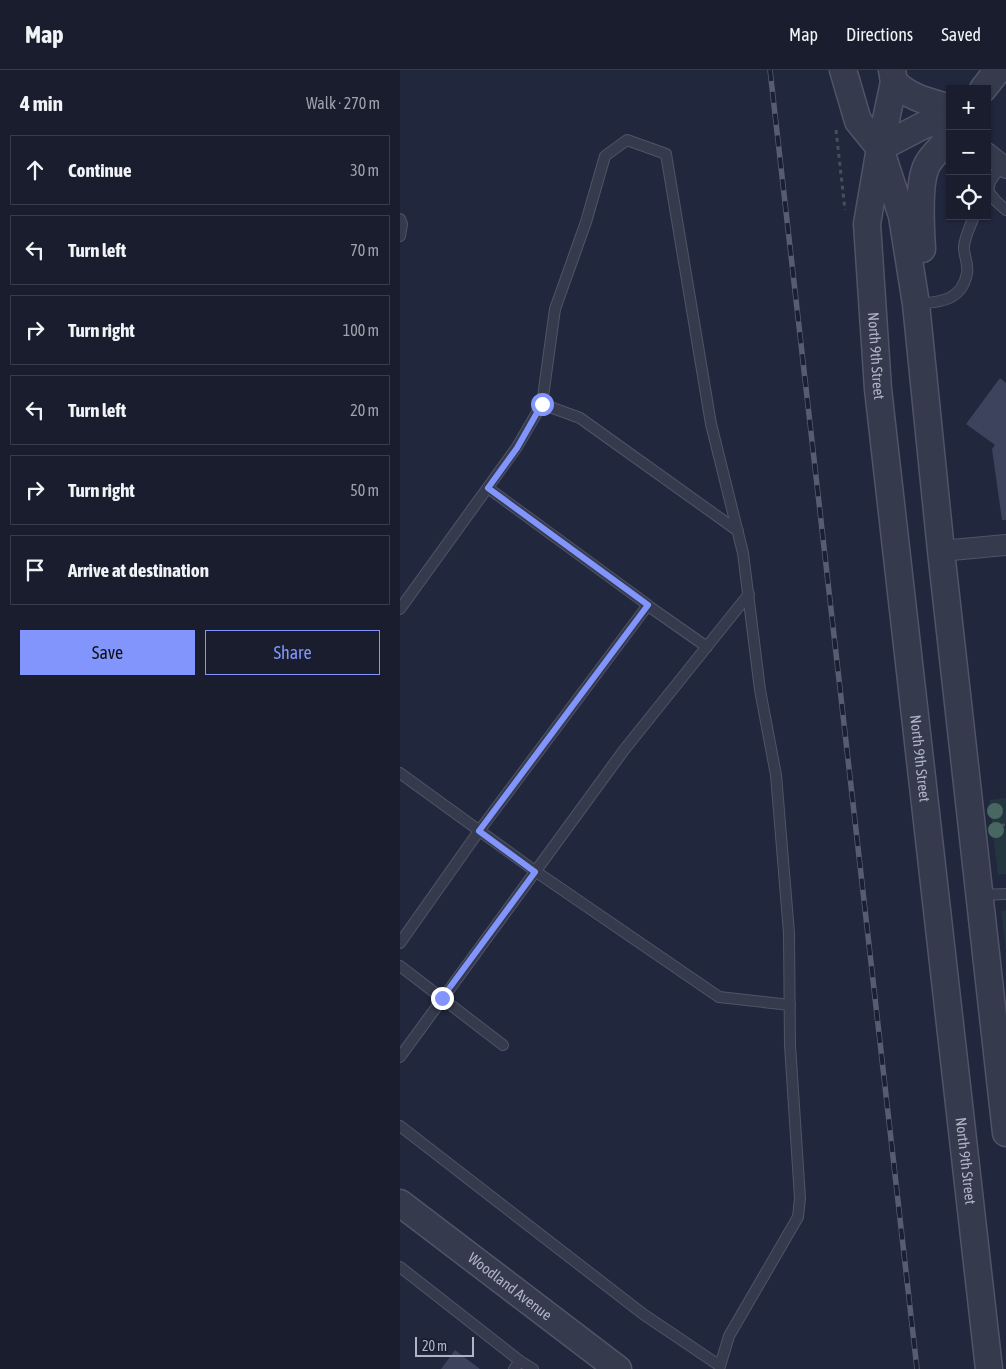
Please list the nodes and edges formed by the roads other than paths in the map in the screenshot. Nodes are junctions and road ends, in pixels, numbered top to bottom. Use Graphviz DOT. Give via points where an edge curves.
graph roads {
  1 [pos="843,70"];
  2 [pos="998,70"];
  3 [pos="893,76"];
  4 [pos="987,85"];
  5 [pos="946,107"];
  6 [pos="946,122"];
  7 [pos="946,143"];
  8 [pos="880,148"];
  9 [pos="998,162"];
  10 [pos="927,164"];
  11 [pos="991,180"];
  12 [pos="991,195"];
  13 [pos="1006,210"];
  14 [pos="400,219"];
  15 [pos="973,220"];
  16 [pos="400,236"];
  17 [pos="916,304"];
  18 [pos="542,404"];
  19 [pos="488,488"];
  20 [pos="738,531"];
  21 [pos="1006,545"];
  22 [pos="941,551"];
  23 [pos="749,594"];
  24 [pos="647,605"];
  25 [pos="400,609"];
  26 [pos="707,647"];
  27 [pos="400,773"];
  28 [pos="479,831"];
  29 [pos="535,872"];
  30 [pos="1006,894"];
  31 [pos="979,895"];
  32 [pos="400,943"];
  33 [pos="400,966"];
  34 [pos="442,998"];
  35 [pos="790,1005"];
  36 [pos="503,1045"];
  37 [pos="400,1057"];
  38 [pos="1004,1086"];
  39 [pos="400,1126"];
  40 [pos="1006,1133"];
  41 [pos="400,1203"];
  42 [pos="400,1267"];
  43 [pos="517,1365"];
  44 [pos="721,1368"];
  45 [pos="533,1369"];
  46 [pos="618,1369"];
  47 [pos="989,1369"];
  1 -- 8 [label="street, North 9th Street" via="858,121"];
  2 -- 4 [label="street"];
  3 -- 5 [label="street" via="913,97"];
  3 -- 8 [label="street, North 9th Street"];
  6 -- 8 [label="street" via="926,124"];
  7 -- 10 [label="street"];
  8 -- 10 [label="street" via="906,164"];
  8 -- 17 [label="street, North 9th Street" via="902,216"];
  8 -- 47 [label="street, North 9th Street" via="866,224 878,389"];
  9 -- 11 [label="lane"];
  10 -- 17 [label="street" via="920,215 924,271"];
  12 -- 13 [label="lane"];
  14 -- 16 [label="lane"];
  15 -- 17 [label="lane" via="964,245 967,272 962,287 955,296"];
  17 -- 22 [label="street, North 9th Street"];
  18 -- 19 [label="lane" via="517,448"];
  18 -- 20 [label="lane" via="580,418"];
  18 -- 20 [label="lane" via="555,309 605,156 628,140 666,154 711,424"];
  19 -- 24 [label="lane"];
  19 -- 25 [label="lane"];
  20 -- 23 [label="lane"];
  21 -- 22 [label="street"];
  22 -- 31 [label="street, North 9th Street"];
  23 -- 26 [label="lane"];
  23 -- 35 [label="lane" via="760,690 776,775 789,933"];
  24 -- 26 [label="lane"];
  24 -- 28 [label="lane"];
  26 -- 29 [label="lane" via="624,750"];
  27 -- 28 [label="lane"];
  28 -- 29 [label="lane"];
  28 -- 32 [label="lane"];
  29 -- 34 [label="lane"];
  29 -- 35 [label="lane" via="719,997"];
  30 -- 31 [label="lane"];
  31 -- 38 [label="street, North 9th Street"];
  33 -- 34 [label="lane"];
  34 -- 36 [label="lane"];
  34 -- 37 [label="lane"];
  35 -- 44 [label="lane" via="800,1198 798,1217 729,1336"];
  38 -- 40 [label="street, North 9th Street"];
  39 -- 44 [label="lane" via="643,1314"];
  41 -- 46 [label="street, Woodland Avenue"];
  42 -- 43 [label="lane"];
  43 -- 45 [label="lane"];
}
